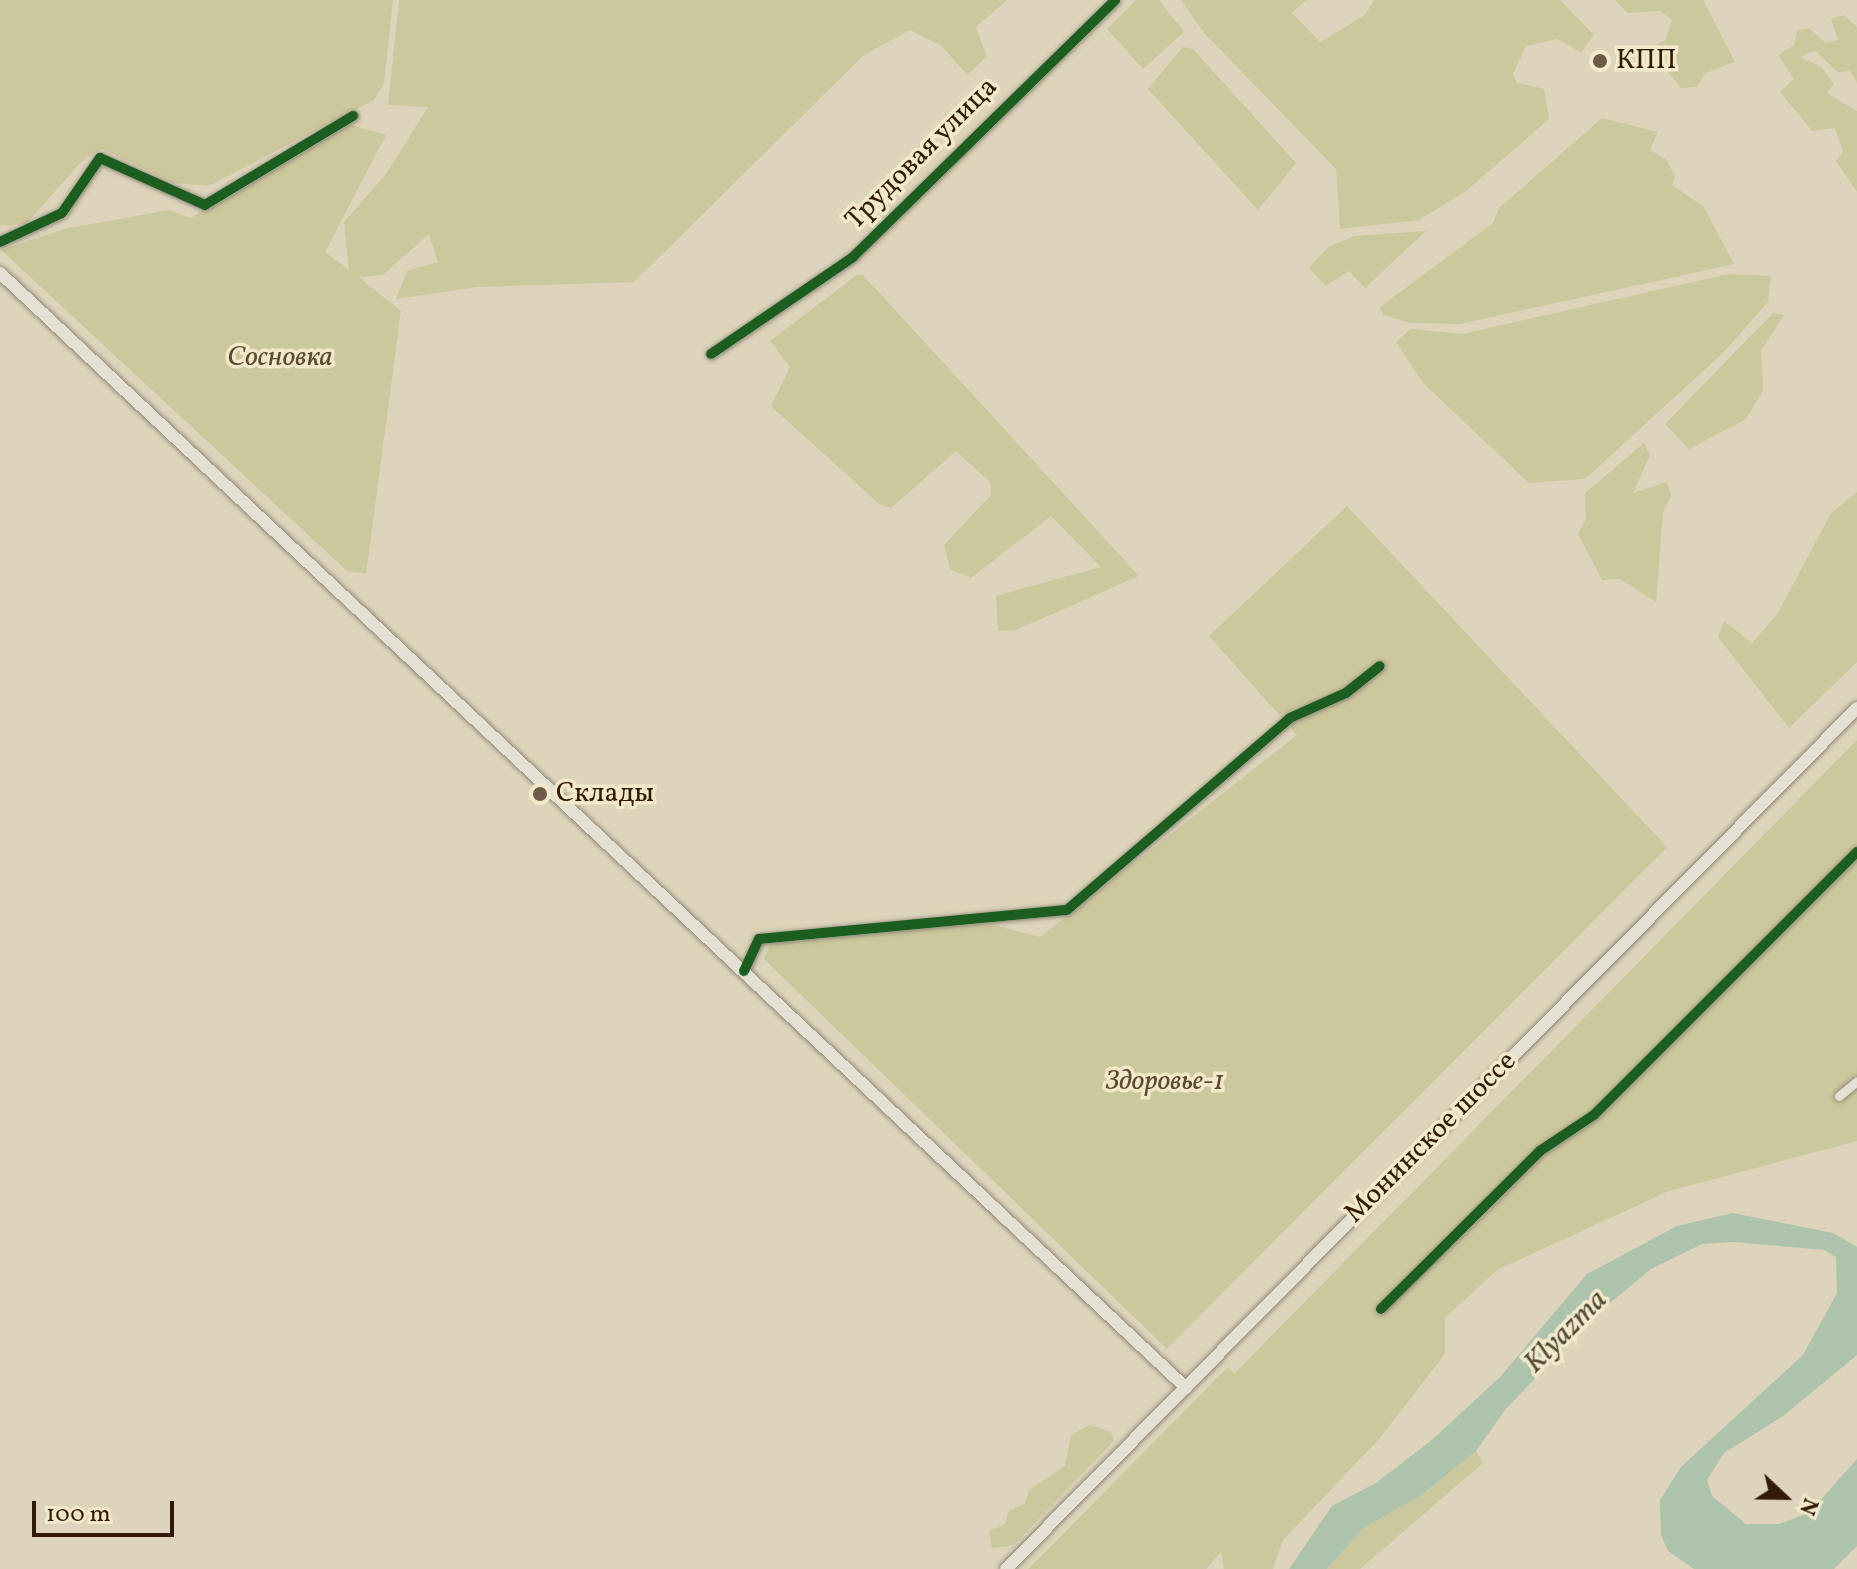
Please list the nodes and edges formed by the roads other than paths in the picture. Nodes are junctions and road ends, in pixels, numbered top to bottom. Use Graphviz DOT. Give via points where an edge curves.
graph roads {
  1 [pos="1115,0"];
  2 [pos="353,116"];
  3 [pos="0,242"];
  4 [pos="0,273"];
  5 [pos="711,354"];
  6 [pos="1380,666"];
  7 [pos="1857,708"];
  8 [pos="1857,852"];
  9 [pos="744,971"];
  10 [pos="1857,1081"];
  11 [pos="1839,1096"];
  12 [pos="1381,1309"];
  13 [pos="1186,1388"];
  14 [pos="1006,1569"];
  1 -- 5 [label="street, Трудовая улица" via="853,257"];
  2 -- 3 [label="street" via="205,205 100,158 62,213"];
  4 -- 9 [label="main road"];
  6 -- 9 [label="street" via="1346,693 1290,718 1067,910 759,939"];
  7 -- 13 [label="main road, Монинское шоссе"];
  8 -- 12 [label="street" via="1594,1115 1540,1151"];
  9 -- 13 [label="main road"];
  10 -- 11 [label="street"];
  13 -- 14 [label="main road, Монинское шоссе"];
}
